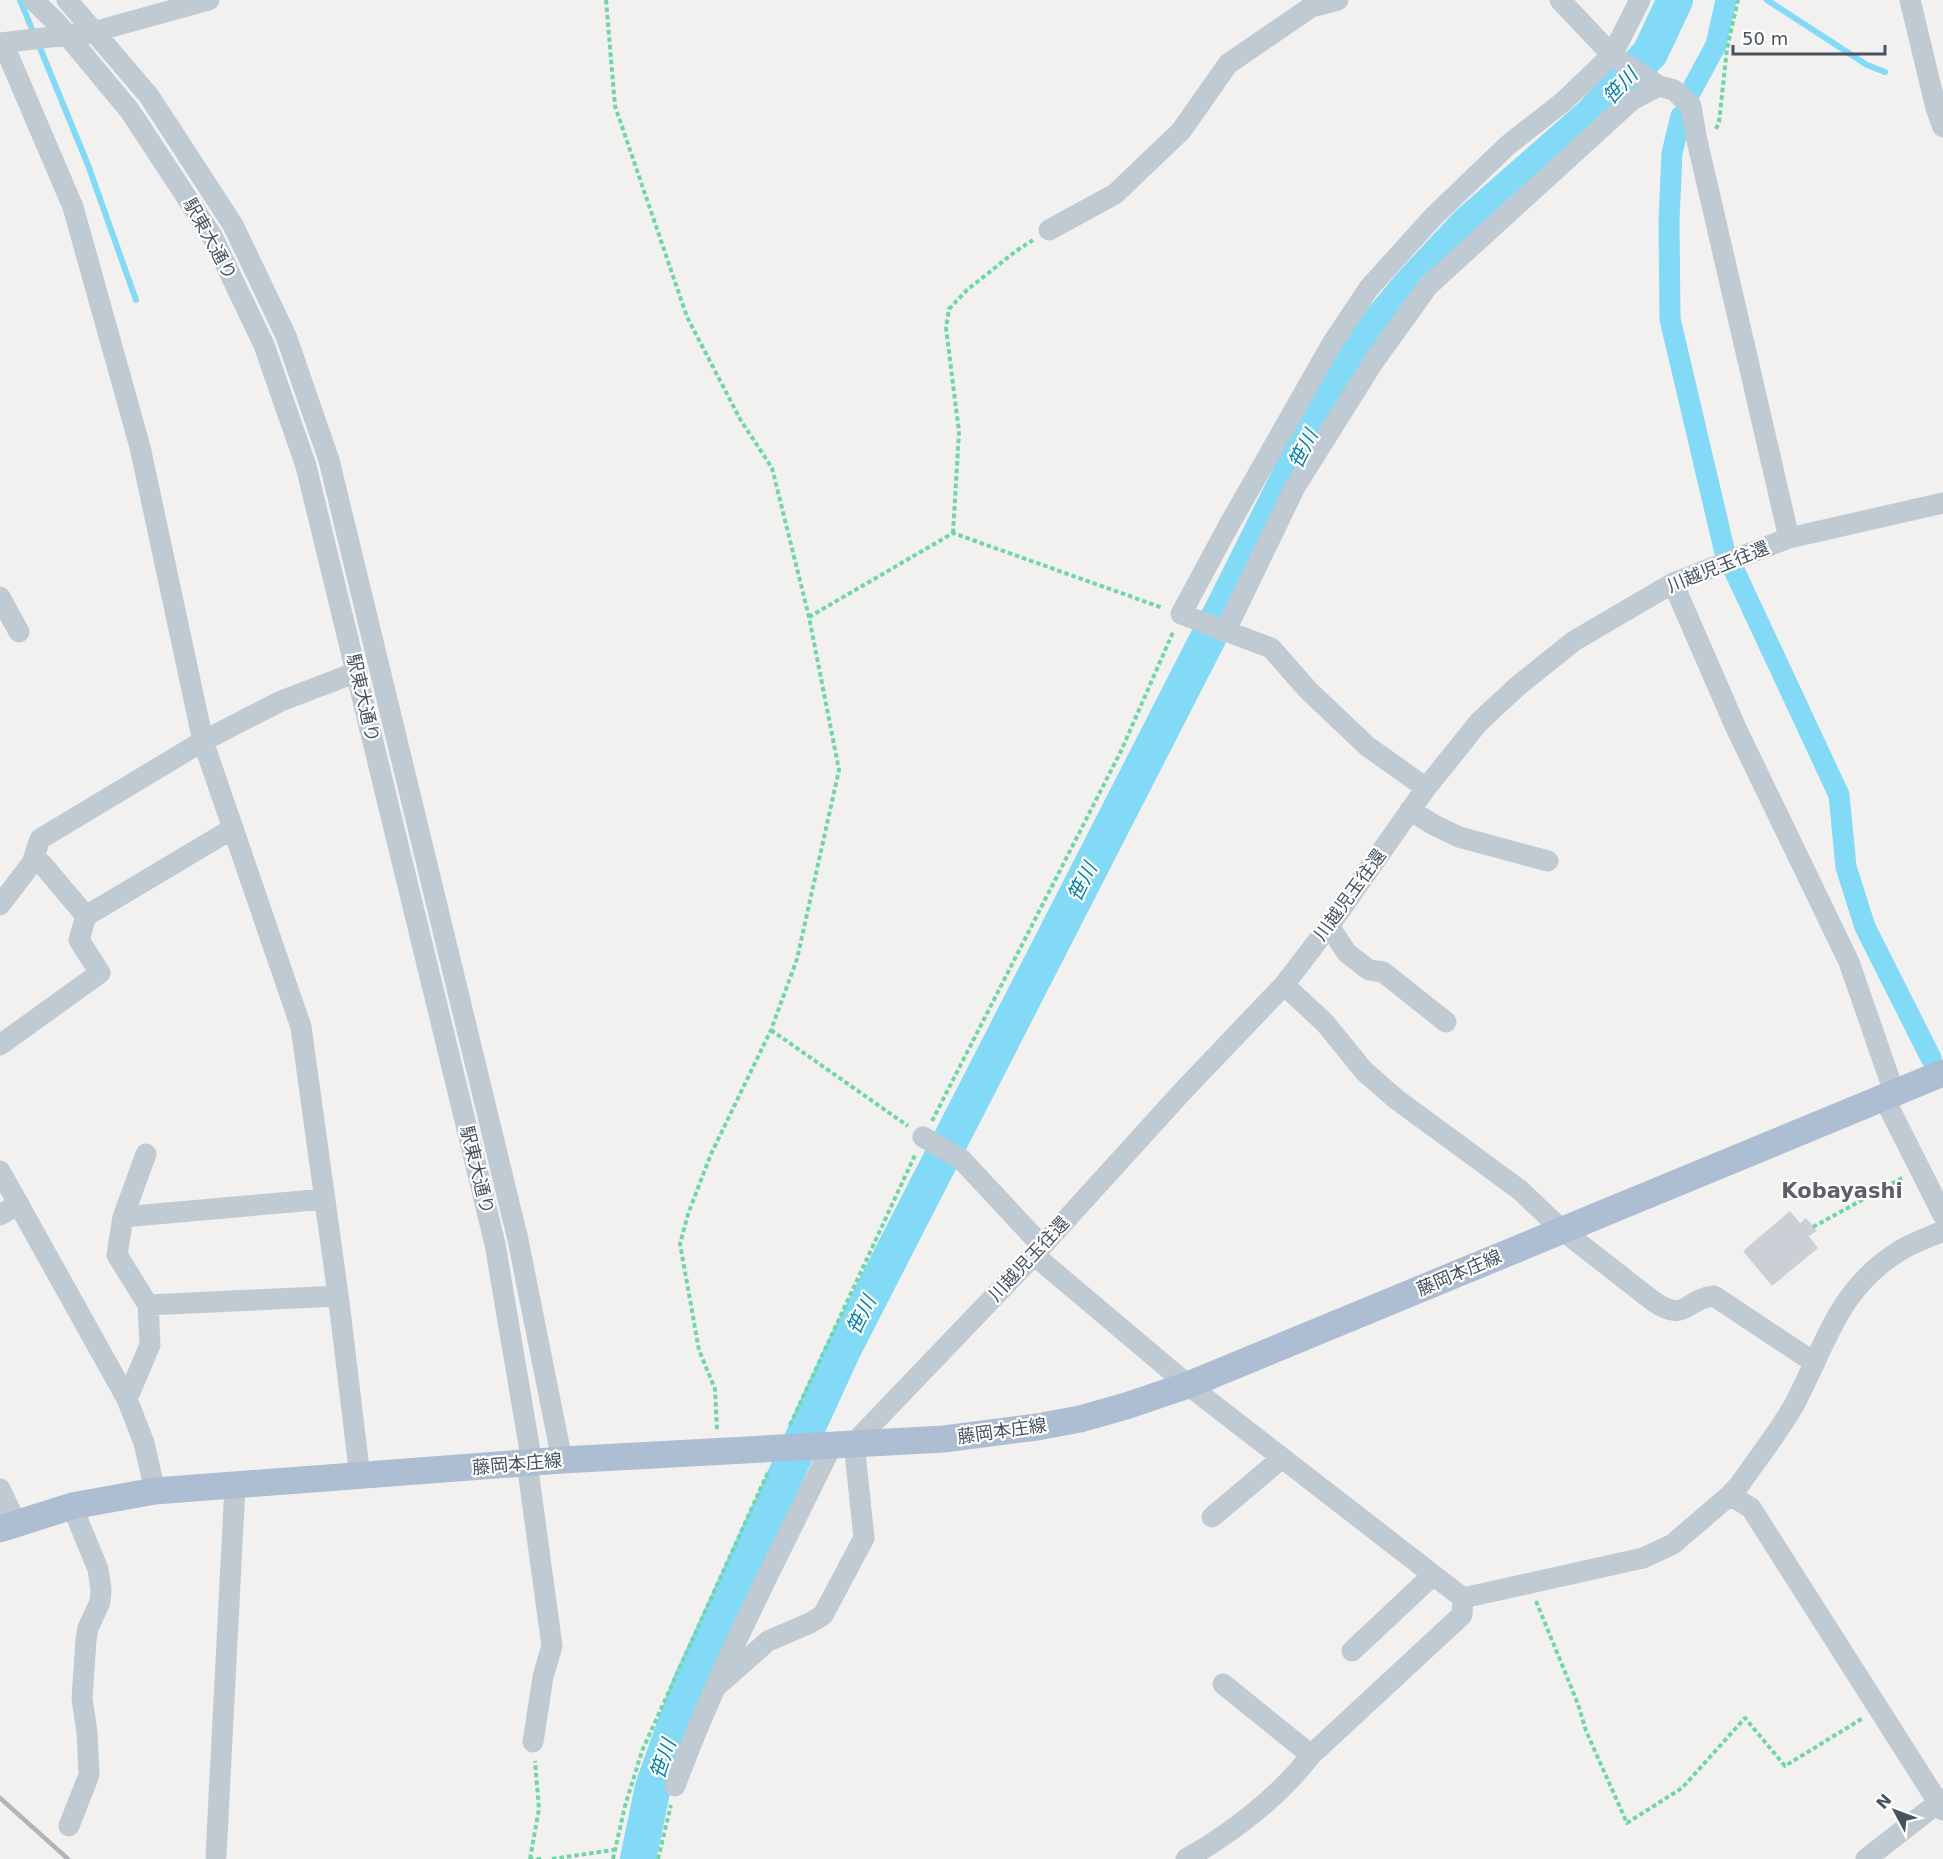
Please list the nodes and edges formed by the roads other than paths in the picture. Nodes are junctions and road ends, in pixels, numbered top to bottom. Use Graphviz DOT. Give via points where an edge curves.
graph roads {
  1 [pos="33,0"];
  2 [pos="67,0"];
  3 [pos="209,0"];
  4 [pos="1338,0"];
  5 [pos="1560,0"];
  6 [pos="1640,0"];
  7 [pos="1910,0"];
  8 [pos="1309,3"];
  9 [pos="93,32"];
  10 [pos="66,36"];
  11 [pos="1,43"];
  12 [pos="1612,55"];
  13 [pos="1653,82"];
  14 [pos="1941,114"];
  15 [pos="1049,230"];
  16 [pos="1943,503"];
  17 [pos="1920,509"];
  18 [pos="1943,518"];
  19 [pos="1789,538"];
  20 [pos="1673,584"];
  21 [pos="0,597"];
  22 [pos="19,632"];
  23 [pos="1225,632"];
  24 [pos="357,672"];
  25 [pos="203,741"];
  26 [pos="1426,788"];
  27 [pos="1410,810"];
  28 [pos="232,829"];
  29 [pos="34,858"];
  30 [pos="1548,861"];
  31 [pos="0,905"];
  32 [pos="86,916"];
  33 [pos="1329,926"];
  34 [pos="1284,985"];
  35 [pos="1446,1022"];
  36 [pos="0,1045"];
  37 [pos="1943,1072"];
  38 [pos="1889,1094"];
  39 [pos="923,1137"];
  40 [pos="146,1154"];
  41 [pos="0,1171"];
  42 [pos="325,1199"];
  43 [pos="19,1204"];
  44 [pos="0,1215"];
  45 [pos="1943,1215"];
  46 [pos="123,1217"];
  47 [pos="1562,1230"];
  48 [pos="1943,1231"];
  49 [pos="1038,1251"];
  50 [pos="338,1296"];
  51 [pos="148,1305"];
  52 [pos="1815,1362"];
  53 [pos="1188,1385"];
  54 [pos="128,1399"];
  55 [pos="837,1444"];
  56 [pos="1282,1458"];
  57 [pos="562,1460"];
  58 [pos="530,1463"];
  59 [pos="360,1477"];
  60 [pos="235,1486"];
  61 [pos="0,1489"];
  62 [pos="155,1491"];
  63 [pos="1731,1495"];
  64 [pos="72,1506"];
  65 [pos="1212,1517"];
  66 [pos="8,1526"];
  67 [pos="1433,1575"];
  68 [pos="1463,1598"];
  69 [pos="1352,1651"];
  70 [pos="1223,1684"];
  71 [pos="716,1687"];
  72 [pos="533,1742"];
  73 [pos="1311,1755"];
  74 [pos="675,1786"];
  75 [pos="1941,1804"];
  76 [pos="69,1826"];
  77 [pos="216,1856"];
  78 [pos="1190,1858"];
  79 [pos="1866,1859"];
  1 -- 10 [label="street, 駅東大通り"];
  2 -- 9 [label="street, 駅東大通り"];
  3 -- 9 [label="street"];
  4 -- 8 [label="street"];
  5 -- 12 [label="street"];
  6 -- 12 [label="street"];
  7 -- 14 [label="street"];
  8 -- 15 [label="street" via="1228,64 1181,131 1115,194"];
  9 -- 10 [label="street"];
  9 -- 57 [label="street, 駅東大通り" via="149,96 233,225 286,336 329,459 518,1240"];
  10 -- 11 [label="street"];
  10 -- 24 [label="street, 駅東大通り" via="130,111 212,236 264,345 306,466"];
  11 -- 25 [label="street" via="73,207 140,447"];
  12 -- 13 [label="street"];
  12 -- 23 [label="street" via="1563,102 1508,145 1369,288 1333,342 1229,525 1185,615"];
  13 -- 19 [label="street" via="1674,90 1691,106"];
  13 -- 23 [label="street" via="1428,286 1374,361 1295,487"];
  16 -- 17 [label="street, 川越児玉往還"];
  17 -- 18 [label="street"];
  17 -- 19 [label="street, 川越児玉往還"];
  19 -- 20 [label="street, 川越児玉往還"];
  20 -- 26 [label="street, 川越児玉往還" via="1574,641 1519,685 1479,722"];
  20 -- 38 [label="street" via="1736,728 1849,962"];
  21 -- 22 [label="street"];
  23 -- 26 [label="street" via="1271,648 1366,746"];
  24 -- 25 [label="street" via="281,701"];
  24 -- 58 [label="street, 駅東大通り" via="495,1244"];
  25 -- 28 [label="street"];
  25 -- 29 [label="street" via="40,839"];
  26 -- 27 [label="street, 川越児玉往還"];
  27 -- 30 [label="street" via="1459,837"];
  27 -- 33 [label="street, 川越児玉往還"];
  28 -- 32 [label="street"];
  28 -- 42 [label="street" via="302,1027"];
  29 -- 31 [label="street"];
  29 -- 32 [label="street"];
  32 -- 36 [label="street" via="79,940 100,973"];
  33 -- 34 [label="street, 川越児玉往還"];
  33 -- 35 [label="street" via="1347,953 1369,970 1383,972"];
  34 -- 47 [label="street" via="1325,1023 1372,1078 1520,1190"];
  34 -- 49 [label="street, 川越児玉往還"];
  37 -- 38 [label="main road, 藤岡本庄線"];
  38 -- 45 [label="street" via="1919,1169"];
  38 -- 47 [label="main road, 藤岡本庄線"];
  39 -- 49 [label="street" via="962,1160"];
  40 -- 46 [label="street"];
  41 -- 43 [label="street"];
  42 -- 46 [label="street"];
  42 -- 50 [label="street"];
  43 -- 44 [label="street"];
  43 -- 54 [label="street"];
  46 -- 51 [label="street" via="117,1255"];
  47 -- 52 [label="street" via="1666,1310 1679,1312 1704,1297 1714,1296"];
  47 -- 53 [label="main road, 藤岡本庄線"];
  48 -- 52 [label="street" via="1903,1249 1862,1281 1842,1308"];
  49 -- 53 [label="street"];
  49 -- 55 [label="street, 川越児玉往還"];
  50 -- 51 [label="street"];
  50 -- 59 [label="street"];
  51 -- 54 [label="street" via="150,1345"];
  52 -- 63 [label="street" via="1793,1407"];
  53 -- 55 [label="main road, 藤岡本庄線" via="1080,1419 1037,1427 944,1439"];
  53 -- 56 [label="street"];
  54 -- 62 [label="street"];
  55 -- 57 [label="main road, 藤岡本庄線"];
  55 -- 71 [label="street, 川越児玉往還"];
  55 -- 71 [label="street" via="864,1538 823,1615 768,1641"];
  56 -- 65 [label="street"];
  56 -- 67 [label="street"];
  57 -- 58 [label="main road, 藤岡本庄線"];
  58 -- 59 [label="main road, 藤岡本庄線"];
  58 -- 72 [label="street, 駅東大通り" via="552,1646"];
  59 -- 60 [label="main road, 藤岡本庄線"];
  60 -- 62 [label="main road, 藤岡本庄線"];
  60 -- 77 [label="street"];
  61 -- 66 [label="street"];
  62 -- 64 [label="main road, 藤岡本庄線"];
  63 -- 68 [label="street" via="1673,1544 1643,1558"];
  63 -- 75 [label="street" via="1751,1508"];
  64 -- 66 [label="main road, 藤岡本庄線"];
  64 -- 76 [label="street" via="98,1569 101,1589 100,1602 88,1628 82,1699 89,1775"];
  67 -- 68 [label="street"];
  67 -- 69 [label="street"];
  68 -- 73 [label="street" via="1462,1615"];
  70 -- 73 [label="street"];
  71 -- 74 [label="street, 川越児玉往還"];
  73 -- 78 [label="street" via="1256,1811"];
  75 -- 79 [label="street"];
}
